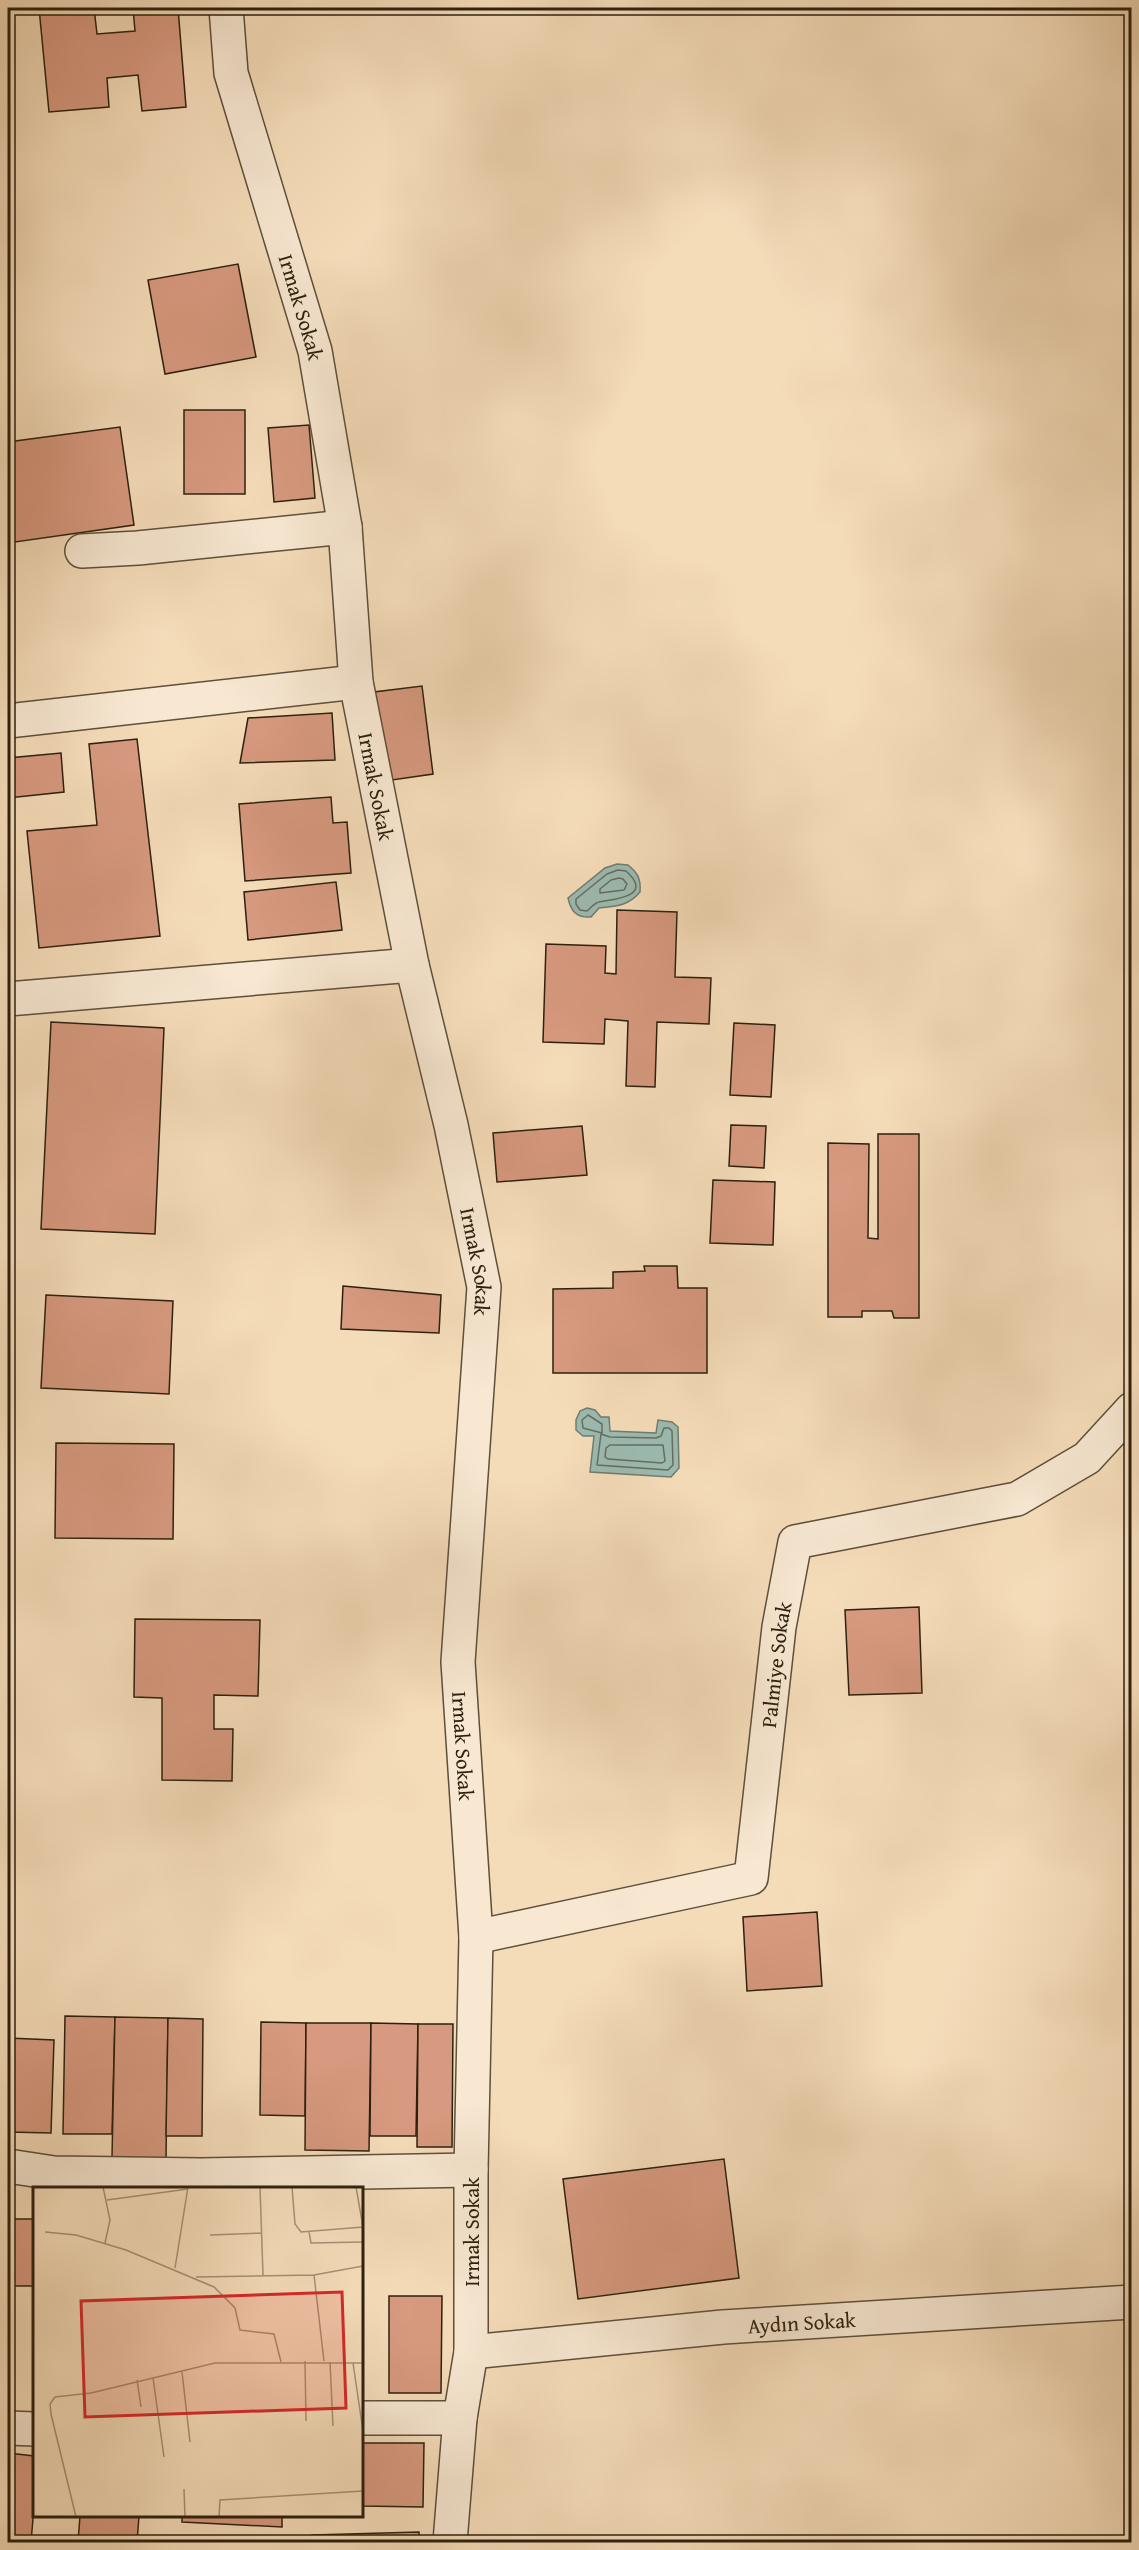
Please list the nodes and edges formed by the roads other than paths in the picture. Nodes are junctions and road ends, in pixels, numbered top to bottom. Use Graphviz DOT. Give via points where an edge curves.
graph roads {
  1 [pos="226,8"];
  2 [pos="345,527"];
  3 [pos="82,552"];
  4 [pos="356,682"];
  5 [pos="8,721"];
  6 [pos="412,965"];
  7 [pos="8,999"];
  8 [pos="1131,1409"];
  9 [pos="476,1937"];
  10 [pos="8,2166"];
  11 [pos="471,2170"];
  12 [pos="1131,2301"];
  13 [pos="471,2352"];
  14 [pos="363,2418"];
  15 [pos="459,2418"];
  16 [pos="8,2428"];
  17 [pos="33,2428"];
  18 [pos="450,2542"];
  1 -- 2 [label="street, Irmak Sokak" via="231,73 315,351"];
  2 -- 3 [label="street"];
  2 -- 4 [label="street, Irmak Sokak"];
  4 -- 5 [label="street"];
  4 -- 6 [label="street, Irmak Sokak"];
  6 -- 7 [label="street"];
  6 -- 9 [label="street, Irmak Sokak" via="451,1125 484,1287 458,1662"];
  8 -- 9 [label="street, Palmiye Sokak" via="1087,1458 1017,1499 795,1542 779,1627 751,1878"];
  9 -- 11 [label="street, Irmak Sokak"];
  10 -- 11 [label="street" via="65,2174"];
  11 -- 13 [label="street, Irmak Sokak"];
  12 -- 13 [label="street, Aydın Sokak" via="723,2327"];
  13 -- 15 [label="street, Irmak Sokak"];
  14 -- 15 [label="street"];
  15 -- 18 [label="street, Irmak Sokak"];
  16 -- 17 [label="street"];
}
